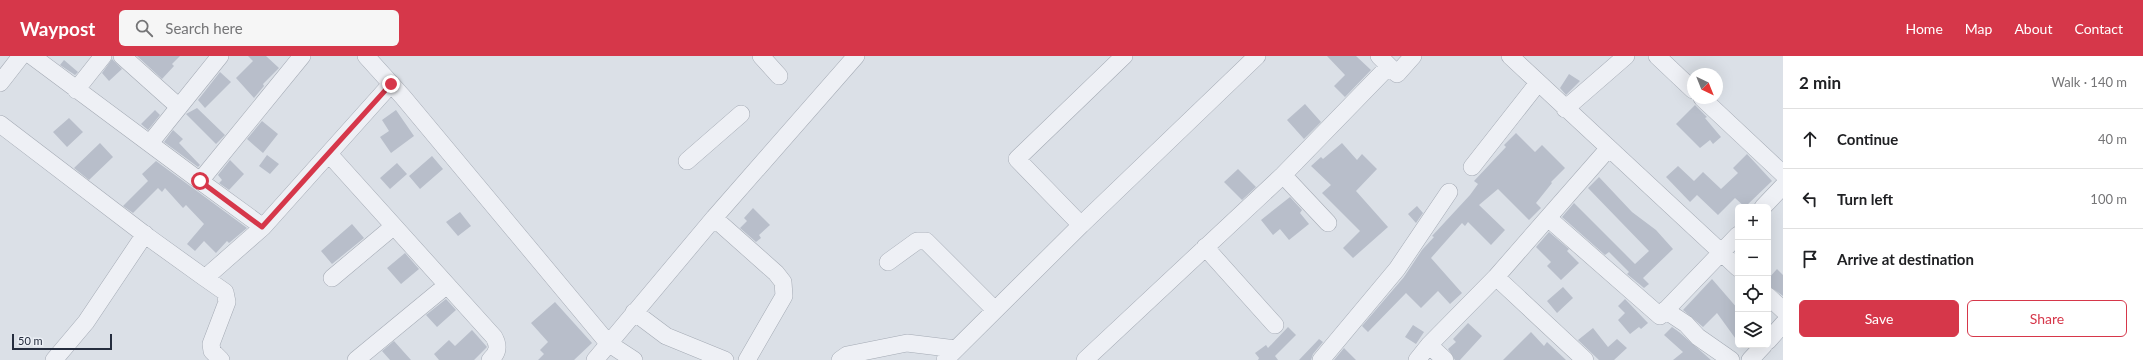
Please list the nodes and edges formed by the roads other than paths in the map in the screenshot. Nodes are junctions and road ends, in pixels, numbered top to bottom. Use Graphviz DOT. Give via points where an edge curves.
graph roads {
  1 [pos="21,56"];
  2 [pos="32,56"];
  3 [pos="103,56"];
  4 [pos="122,56"];
  5 [pos="220,56"];
  6 [pos="302,56"];
  7 [pos="366,56"];
  8 [pos="761,56"];
  9 [pos="856,56"];
  10 [pos="1124,56"];
  11 [pos="1258,56"];
  12 [pos="1413,56"];
  13 [pos="1510,56"];
  14 [pos="1626,56"];
  15 [pos="1657,56"];
  16 [pos="1384,61"];
  17 [pos="779,76"];
  18 [pos="0,83"];
  19 [pos="1538,83"];
  20 [pos="391,84"];
  21 [pos="1687,84"];
  22 [pos="76,90"];
  23 [pos="1708,104"];
  24 [pos="179,107"];
  25 [pos="1565,109"];
  26 [pos="742,114"];
  27 [pos="0,124"];
  28 [pos="150,143"];
  29 [pos="1608,149"];
  30 [pos="328,154"];
  31 [pos="687,161"];
  32 [pos="1472,167"];
  33 [pos="1783,174"];
  34 [pos="1283,175"];
  35 [pos="200,181"];
  36 [pos="1783,186"];
  37 [pos="1449,192"];
  38 [pos="1766,204"];
  39 [pos="714,218"];
  40 [pos="1548,218"];
  41 [pos="1328,223"];
  42 [pos="1081,225"];
  43 [pos="394,226"];
  44 [pos="262,227"];
  45 [pos="145,234"];
  46 [pos="1735,238"];
  47 [pos="1205,247"];
  48 [pos="1721,253"];
  49 [pos="888,262"];
  50 [pos="1735,265"];
  51 [pos="1496,277"];
  52 [pos="206,278"];
  53 [pos="332,278"];
  54 [pos="447,285"];
  55 [pos="1771,299"];
  56 [pos="995,310"];
  57 [pos="1665,310"];
  58 [pos="1783,310"];
  59 [pos="634,312"];
  60 [pos="1783,324"];
  61 [pos="1275,325"];
  62 [pos="1771,338"];
  63 [pos="608,343"];
  64 [pos="1429,346"];
  65 [pos="1761,348"];
  66 [pos="951,354"];
  67 [pos="1089,359"];
  68 [pos="54,360"];
  69 [pos="221,360"];
  70 [pos="356,360"];
  71 [pos="490,360"];
  72 [pos="595,360"];
  73 [pos="634,360"];
  74 [pos="725,360"];
  75 [pos="747,360"];
  76 [pos="840,360"];
  77 [pos="1321,360"];
  78 [pos="1417,360"];
  79 [pos="1445,360"];
  80 [pos="1585,360"];
  81 [pos="1731,360"];
  82 [pos="1750,360"];
  1 -- 18 [label="street"];
  2 -- 22 [label="street"];
  3 -- 22 [label="street"];
  4 -- 24 [label="street"];
  5 -- 24 [label="street"];
  6 -- 35 [label="street"];
  7 -- 20 [label="street"];
  8 -- 17 [label="street"];
  9 -- 39 [label="street"];
  10 -- 42 [label="street" via="1017,159"];
  11 -- 42 [label="street"];
  12 -- 16 [label="street" via="1397,74"];
  13 -- 19 [label="street"];
  14 -- 25 [label="street"];
  15 -- 21 [label="street"];
  16 -- 34 [label="street"];
  19 -- 25 [label="street"];
  19 -- 32 [label="street"];
  20 -- 30 [label="street"];
  20 -- 63 [label="street"];
  22 -- 28 [label="street"];
  23 -- 33 [label="street"];
  24 -- 28 [label="street"];
  25 -- 29 [label="street"];
  26 -- 31 [label="street"];
  27 -- 45 [label="street"];
  28 -- 35 [label="street"];
  29 -- 40 [label="street"];
  29 -- 48 [label="street"];
  30 -- 43 [label="street"];
  30 -- 44 [label="street"];
  34 -- 41 [label="street"];
  34 -- 47 [label="street"];
  35 -- 44 [label="street"];
  36 -- 38 [label="street"];
  37 -- 77 [label="street" via="1397,269"];
  39 -- 59 [label="street"];
  39 -- 75 [label="street" via="783,282 784,296"];
  40 -- 51 [label="street"];
  40 -- 57 [label="street" via="1660,316"];
  42 -- 56 [label="street"];
  43 -- 53 [label="street"];
  43 -- 54 [label="street"];
  44 -- 52 [label="street"];
  45 -- 52 [label="street"];
  45 -- 68 [label="street" via="86,322"];
  46 -- 48 [label="street"];
  47 -- 61 [label="street"];
  47 -- 67 [label="street"];
  48 -- 50 [label="street"];
  48 -- 57 [label="street"];
  49 -- 56 [label="street" via="917,241 926,242"];
  51 -- 64 [label="street"];
  51 -- 80 [label="street"];
  52 -- 69 [label="street" via="227,296 212,344 212,351"];
  54 -- 70 [label="street"];
  54 -- 71 [label="street" via="498,344 497,352"];
  55 -- 58 [label="street"];
  56 -- 66 [label="street"];
  57 -- 81 [label="street"];
  59 -- 63 [label="street"];
  59 -- 74 [label="street" via="666,336"];
  60 -- 62 [label="street"];
  63 -- 72 [label="street"];
  63 -- 73 [label="street"];
  64 -- 78 [label="street"];
  64 -- 79 [label="street"];
  65 -- 82 [label="street"];
  66 -- 76 [label="street" via="907,343 847,355"];
}
